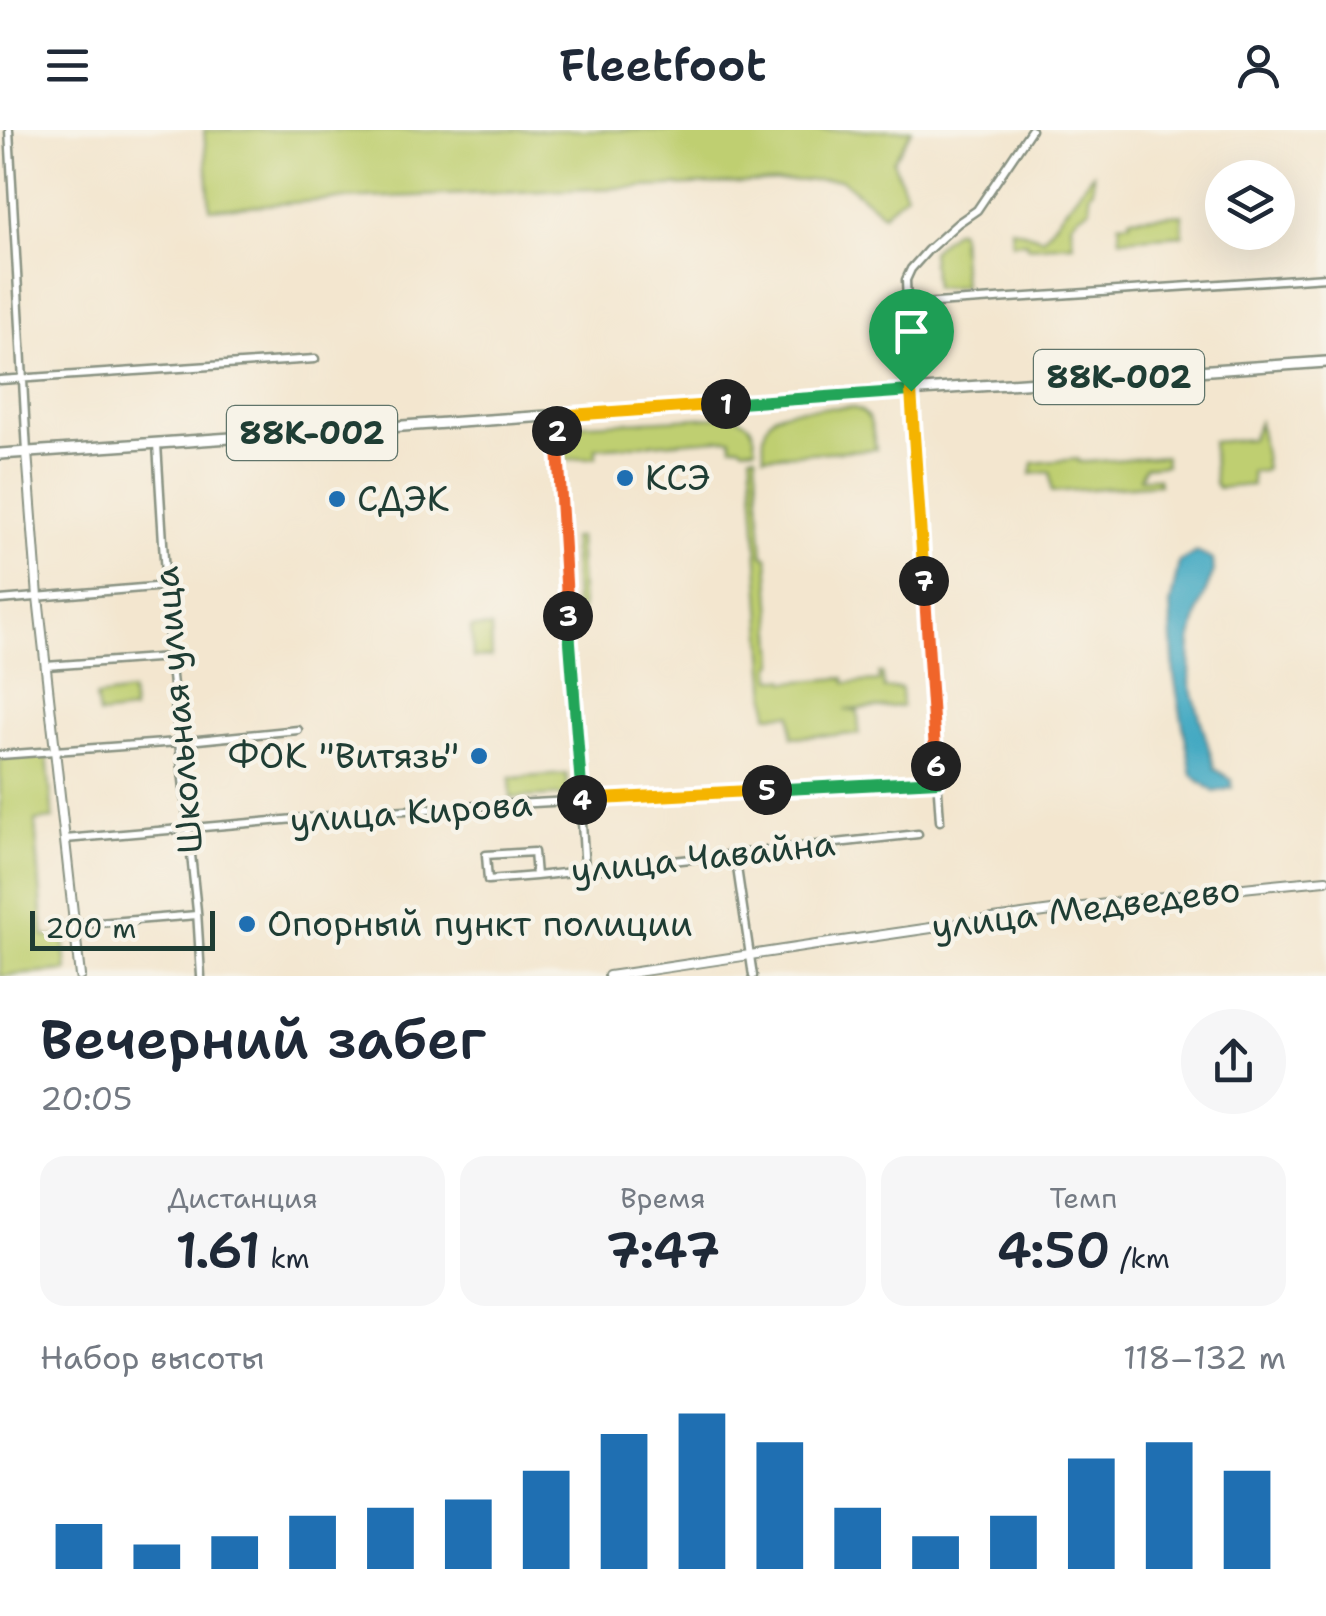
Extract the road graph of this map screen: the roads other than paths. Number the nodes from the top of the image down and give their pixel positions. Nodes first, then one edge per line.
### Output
1 (9, 130) edge
2 (1031, 130) edge
3 (1326, 277) edge
4 (906, 305) junction
5 (315, 360) dead end
6 (1326, 362) edge
7 (23, 379) junction
8 (0, 380) edge
9 (911, 391) junction
10 (556, 416) junction
11 (157, 444) junction
12 (27, 452) junction
13 (0, 454) edge
14 (166, 586) junction
15 (38, 596) junction
16 (0, 600) edge
17 (170, 657) junction
18 (46, 666) junction
19 (298, 730) dead end
20 (178, 742) junction
21 (55, 750) junction
22 (0, 754) edge
23 (938, 781) junction
24 (582, 800) junction
25 (940, 821) dead end
26 (187, 828) junction
27 (918, 834) dead end
28 (65, 839) junction
29 (735, 854) junction
30 (584, 870) junction
31 (536, 876) junction
32 (1326, 880) edge
33 (197, 915) junction
34 (74, 925) junction
35 (749, 956) junction
36 (80, 976) edge
37 (201, 976) edge
38 (609, 976) edge
39 (753, 976) edge

1 - 7 street
2 - 4 street
3 - 4 street
4 - 9 street
5 - 7 street
6 - 9 main road, 88К-002
7 - 8 street
7 - 12 street
9 - 10 main road, 88К-002
9 - 23 street
10 - 11 main road, 88К-002
10 - 24 street
11 - 12 main road, 88К-002
11 - 14 street, Школьная улица
12 - 13 main road, 88К-002
12 - 15 street
14 - 15 street
14 - 17 street, Школьная улица
15 - 16 street
15 - 18 street
17 - 18 street
17 - 20 street, Школьная улица
18 - 21 street
19 - 20 street
20 - 21 street
20 - 26 street, Школьная улица
21 - 22 street
21 - 28 street
23 - 24 street, улица Кирова
23 - 25 street
24 - 26 street, улица Кирова
24 - 30 street
26 - 28 street, улица Кирова
26 - 33 street, Школьная улица
27 - 29 street, улица Чавайна
28 - 34 street
29 - 30 street, улица Чавайна
29 - 35 street
30 - 31 street, улица Чавайна
31 - 31 street, улица Чавайна
32 - 35 street, улица Медведево
33 - 34 street
33 - 37 street, Школьная улица
34 - 36 street
35 - 38 street, улица Медведево
35 - 39 street

